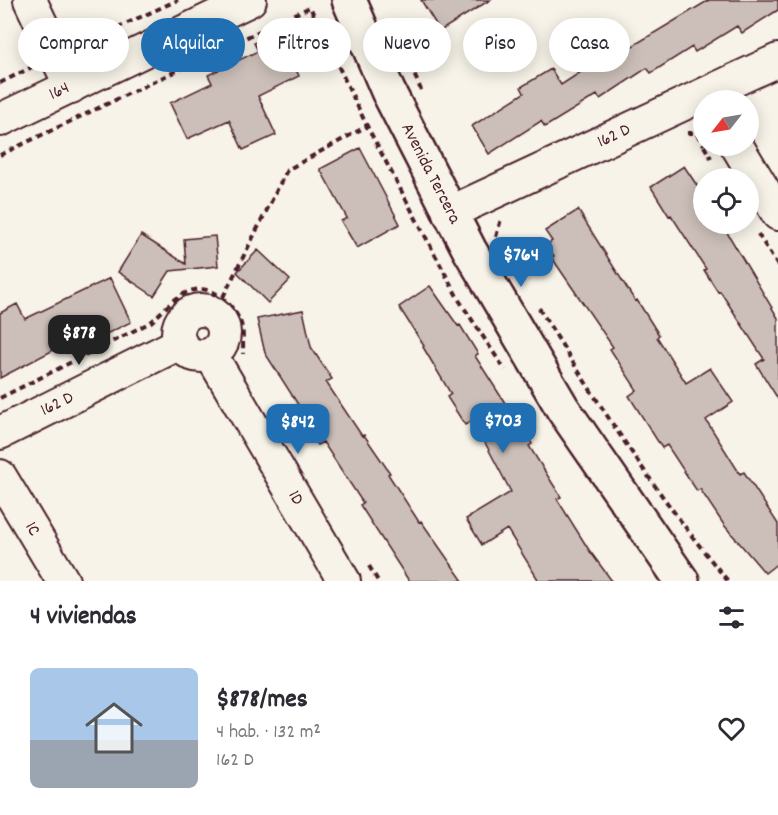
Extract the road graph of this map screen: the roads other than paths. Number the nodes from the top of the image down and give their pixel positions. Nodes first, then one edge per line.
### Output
1 (30, 0) edge
2 (250, 0) edge
3 (349, 0) edge
4 (778, 60) edge
5 (70, 87) junction
6 (722, 90) edge
7 (693, 104) edge
8 (0, 120) edge
9 (741, 156) edge
10 (449, 213) junction
11 (766, 221) edge
12 (180, 343) junction
13 (211, 355) junction
14 (0, 433) edge
15 (0, 476) edge
16 (63, 581) edge
17 (344, 581) edge
18 (682, 581) edge

1 - 5 street
2 - 5 street, 164
3 - 10 main road, Avenida Tercera
4 - 6 street, 162 D
5 - 8 street, 164
7 - 10 street, 162 D
9 - 11 street
10 - 18 main road, Avenida Tercera
12 - 13 street
12 - 13 street
12 - 14 street, 162 D
13 - 17 street, 1D
15 - 16 street, 1C

